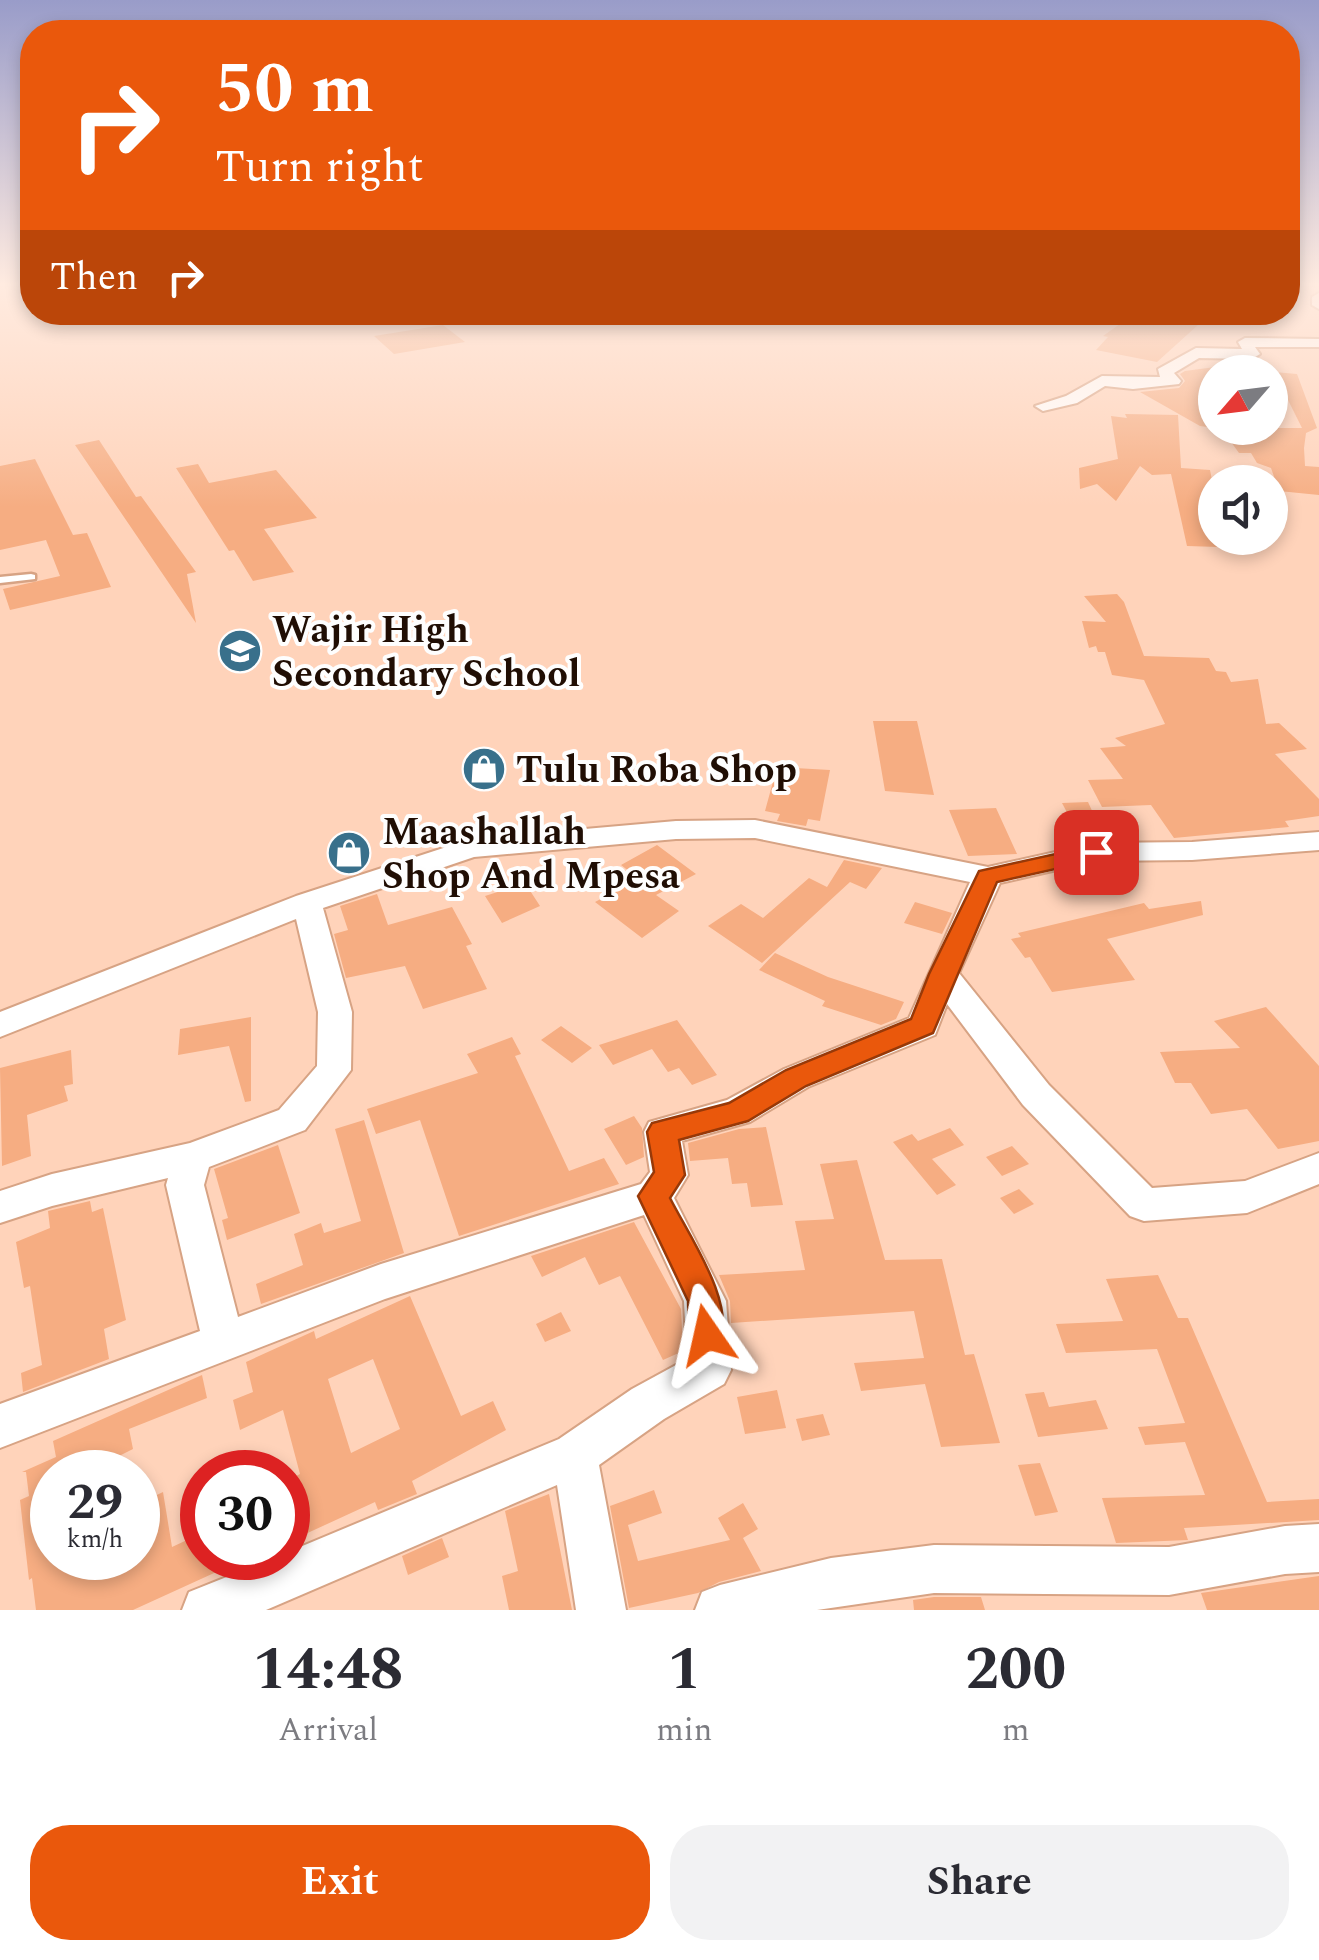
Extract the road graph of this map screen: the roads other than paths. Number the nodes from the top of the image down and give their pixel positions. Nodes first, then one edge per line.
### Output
1 (1188, 357) edge
2 (1043, 406) dead end
3 (31, 577) dead end
4 (0, 580) edge
5 (1319, 840) edge
6 (988, 876) junction
7 (308, 903) junction
8 (942, 974) junction
9 (0, 1025) edge
10 (193, 1157) junction
11 (1319, 1168) edge
12 (654, 1196) junction
13 (0, 1207) edge
14 (224, 1341) junction
15 (0, 1426) edge
16 (575, 1455) junction
17 (1319, 1548) edge
18 (207, 1610) edge
19 (600, 1610) edge
20 (720, 1610) edge

1 - 2 street
3 - 4 lane
5 - 6 street
6 - 7 street
6 - 8 street
7 - 9 street
7 - 10 street
8 - 11 street
8 - 12 street
10 - 13 street
10 - 14 street
12 - 14 street
12 - 16 street
14 - 15 street
16 - 18 street
16 - 19 street
17 - 20 street

